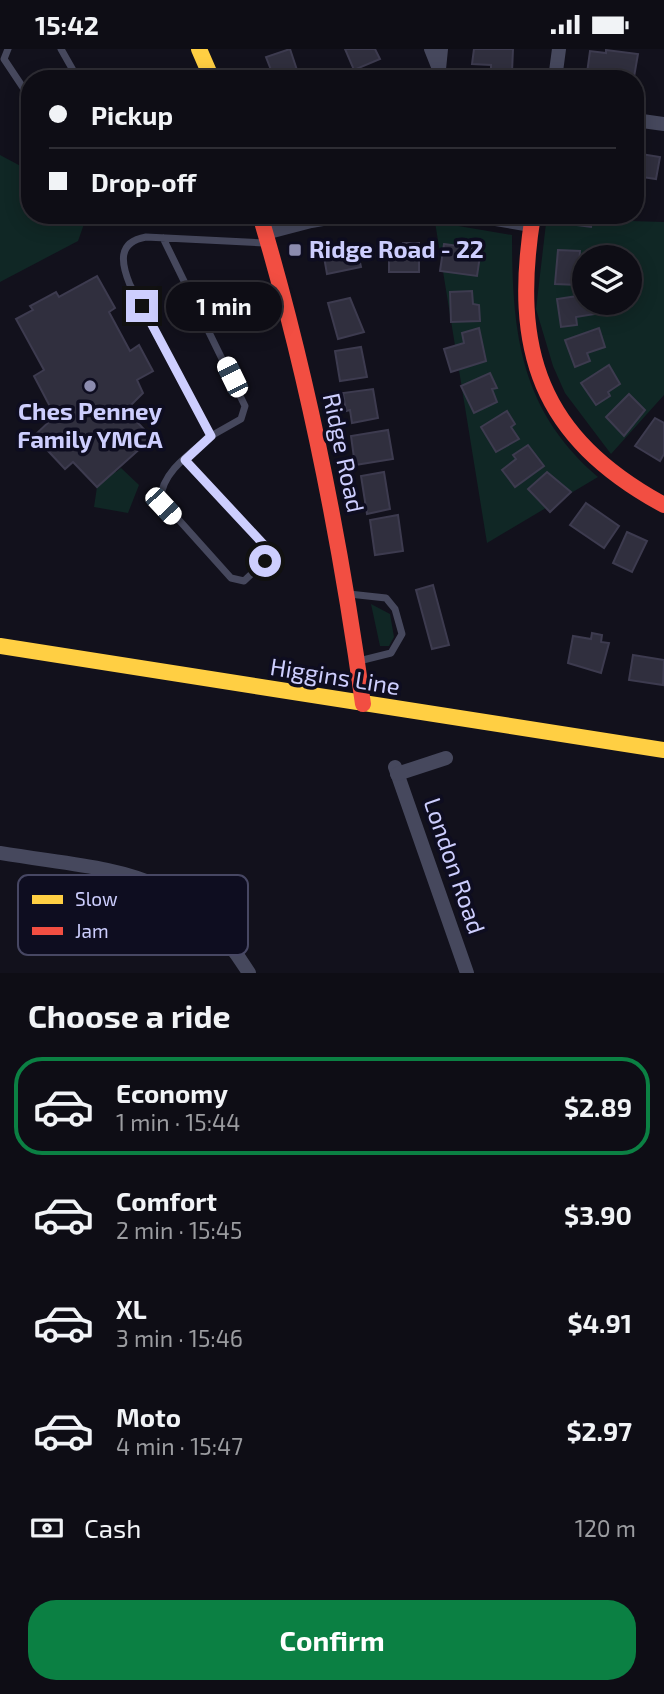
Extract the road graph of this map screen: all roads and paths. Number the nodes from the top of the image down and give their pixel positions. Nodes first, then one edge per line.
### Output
1 (8, 49) edge
2 (61, 49) edge
3 (199, 49) edge
4 (431, 49) edge
5 (442, 49) edge
6 (559, 49) edge
7 (73, 70) edge
8 (208, 70) edge
9 (556, 70) edge
10 (21, 84) edge
11 (644, 121) edge
12 (664, 124) edge
13 (263, 224) edge
14 (303, 224) edge
15 (532, 224) edge
16 (163, 238) junction
17 (267, 238) junction
18 (211, 436) junction
19 (185, 460) junction
20 (664, 505) edge
21 (349, 594) junction
22 (0, 646) edge
23 (358, 661) junction
24 (363, 704) junction
25 (664, 750) edge
26 (446, 758) dead end
27 (0, 853) edge
28 (130, 875) edge
29 (237, 955) edge
30 (249, 973) edge
31 (467, 973) edge

1 - 10 lane
2 - 7 lane
3 - 8 street
4 - 5 street
6 - 9 street
11 - 12 street
13 - 17 street, Ridge Road
14 - 17 street
15 - 20 street
16 - 17 lane
16 - 18 lane
16 - 18 lane
17 - 21 street, Ridge Road
18 - 19 lane
19 - 19 lane
21 - 23 street, Ridge Road
21 - 23 lane
22 - 24 street, Higgins Line
23 - 24 street, Ridge Road
24 - 25 street, Higgins Line
26 - 31 street, London Road
27 - 28 street
29 - 30 street

